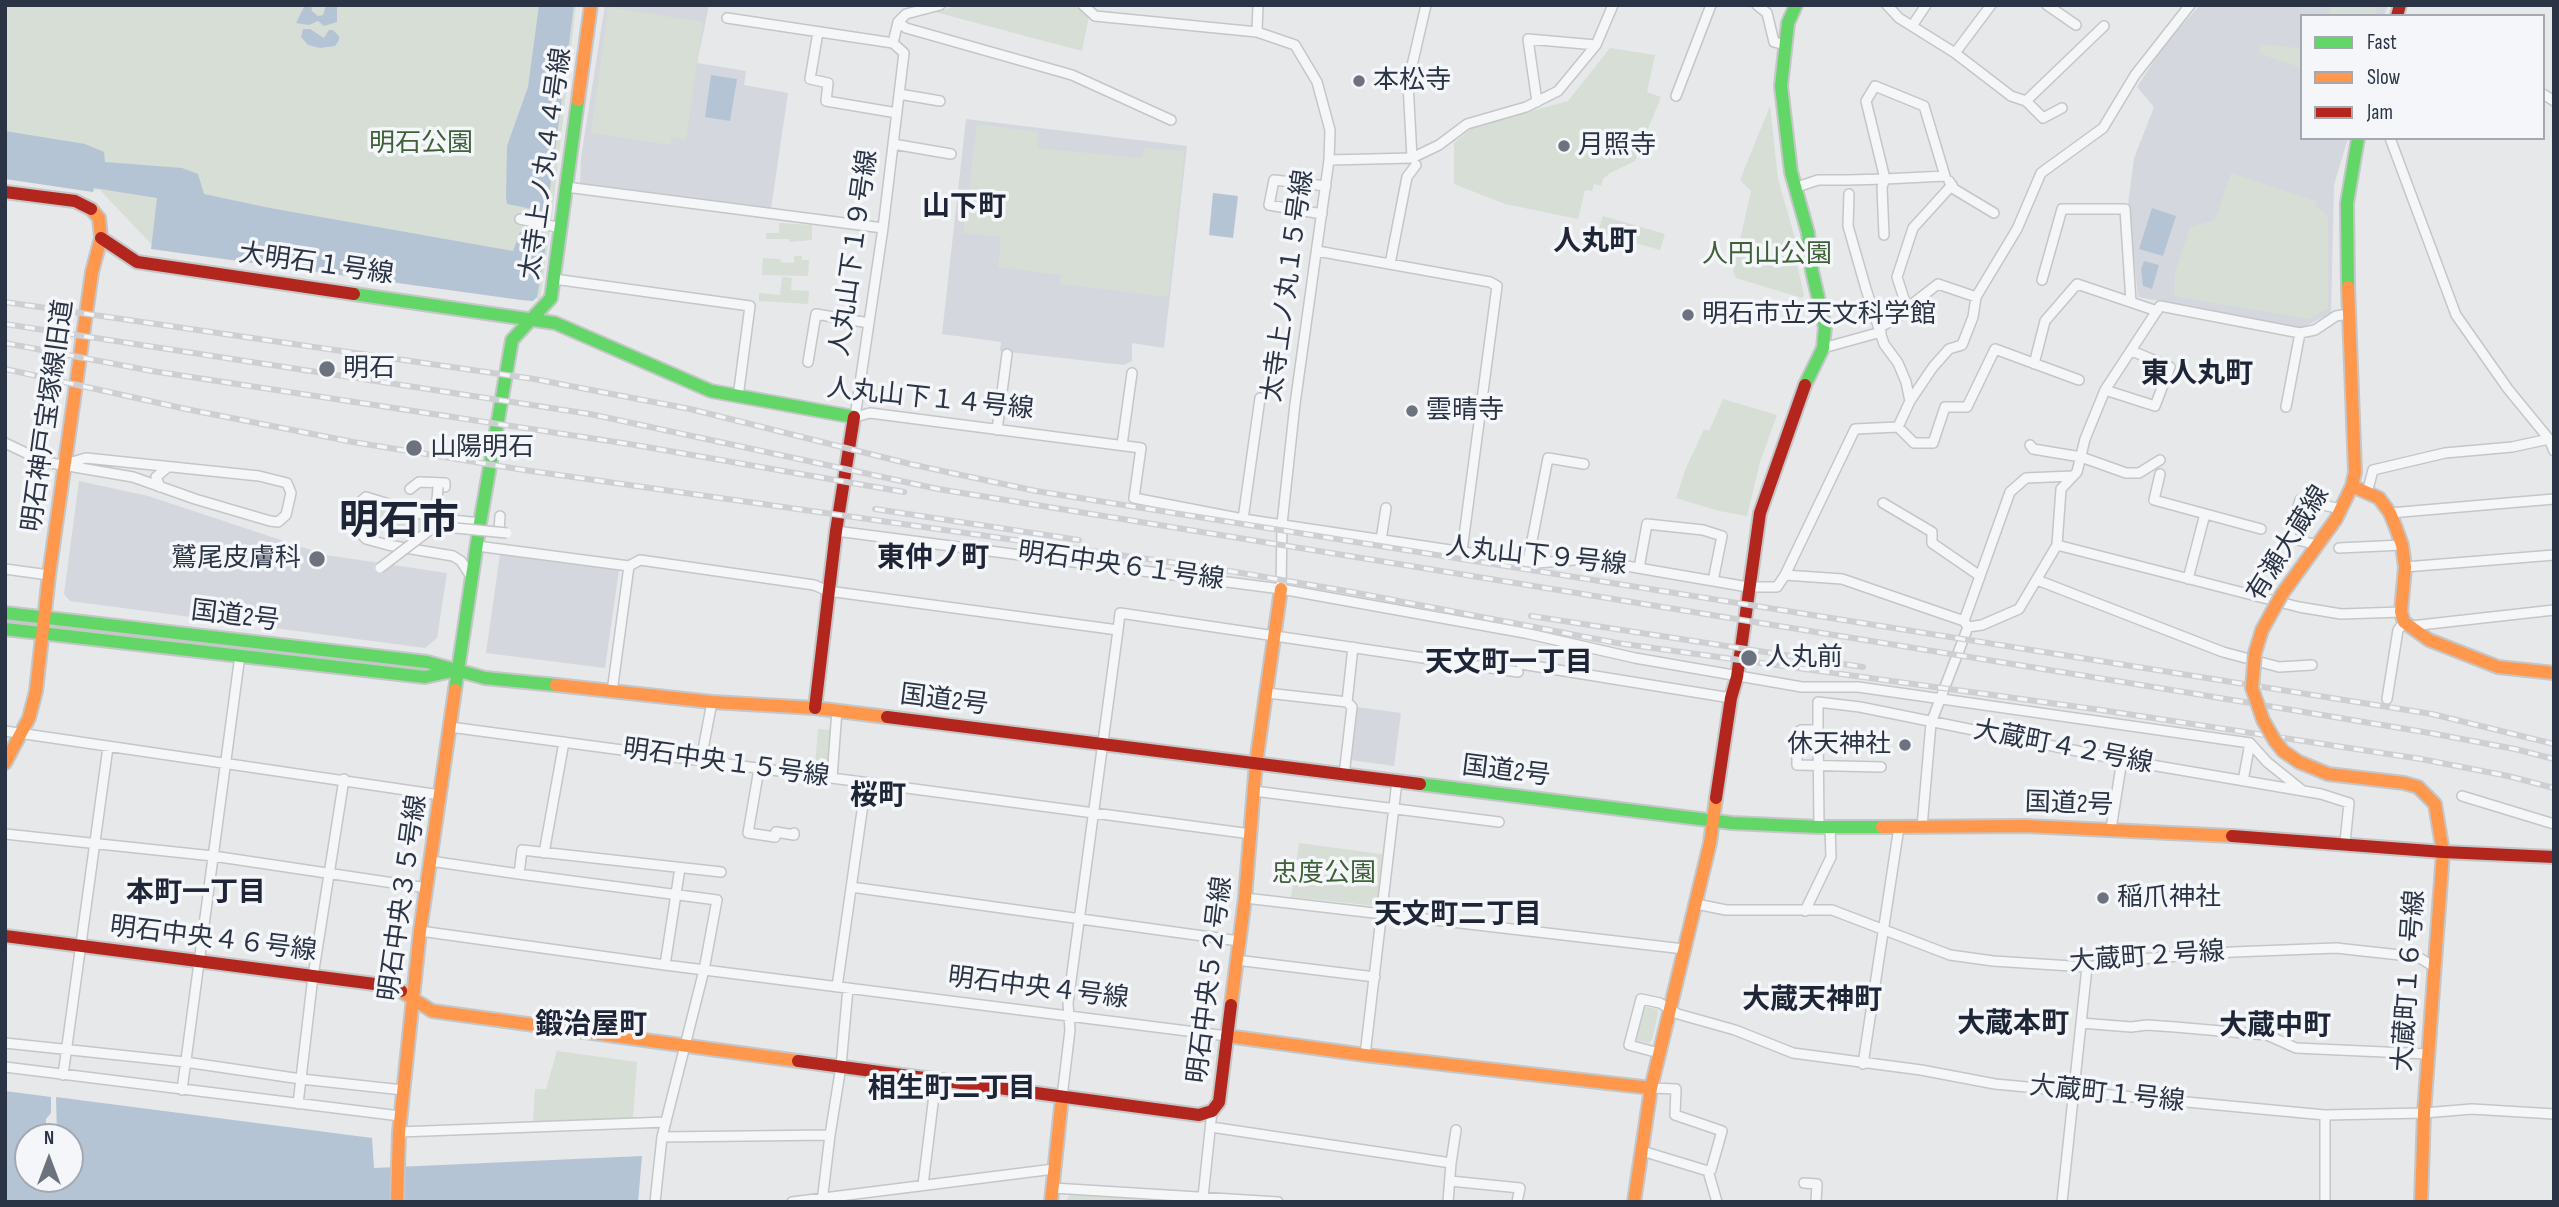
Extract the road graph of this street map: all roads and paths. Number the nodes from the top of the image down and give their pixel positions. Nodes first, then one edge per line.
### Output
1 (591, 5) edge
2 (940, 5) edge
3 (1083, 5) edge
4 (1258, 5) edge
5 (1426, 5) edge
6 (1613, 5) edge
7 (1711, 5) edge
8 (1757, 5) edge
9 (1796, 5) edge
10 (1886, 5) edge
11 (1926, 5) edge
12 (1991, 5) edge
13 (2047, 5) edge
14 (2190, 5) edge
15 (727, 18) dead end
16 (898, 22) junction
17 (2076, 25) dead end
18 (1912, 26) junction
19 (2104, 26) dead end
20 (818, 32) junction
21 (1257, 32) junction
22 (893, 43) junction
23 (1596, 45) junction
24 (1785, 46) junction
25 (1955, 53) junction
26 (899, 94) junction
27 (1676, 96) dead end
28 (940, 100) dead end
29 (1537, 102) junction
30 (2026, 102) junction
31 (2062, 108) dead end
32 (897, 113) junction
33 (1171, 120) dead end
34 (2358, 140) edge
35 (2391, 140) edge
36 (893, 144) junction
37 (951, 154) dead end
38 (1329, 160) junction
39 (1414, 161) junction
40 (1945, 176) junction
41 (1885, 178) junction
42 (1952, 185) junction
43 (1326, 186) junction
44 (566, 187) junction
45 (1794, 188) junction
46 (5, 192) edge
47 (1849, 194) dead end
48 (1994, 213) dead end
49 (1322, 214) junction
50 (520, 219) dead end
51 (556, 227) junction
52 (883, 228) junction
53 (1884, 234) dead end
54 (101, 238) junction
55 (1317, 251) junction
56 (1390, 264) junction
57 (554, 279) junction
58 (2042, 280) dead end
59 (1976, 297) junction
60 (2131, 302) junction
61 (1907, 308) junction
62 (2157, 310) junction
63 (2349, 314) junction
64 (530, 320) junction
65 (869, 323) junction
66 (1880, 330) junction
67 (2300, 333) junction
68 (1823, 348) junction
69 (2132, 351) junction
70 (1007, 354) dead end
71 (808, 362) dead end
72 (2034, 363) junction
73 (1132, 373) dead end
74 (2079, 380) dead end
75 (2105, 390) junction
76 (738, 397) junction
77 (1260, 398) dead end
78 (1910, 401) junction
79 (2286, 407) dead end
80 (855, 417) junction
81 (1898, 427) junction
82 (997, 430) junction
83 (2549, 439) junction
84 (5, 443) edge
85 (2030, 445) dead end
86 (1122, 446) junction
87 (2554, 451) edge
88 (2081, 457) junction
89 (2160, 460) dead end
90 (65, 464) junction
91 (1584, 464) dead end
92 (168, 467) junction
93 (2160, 474) dead end
94 (2073, 476) junction
95 (2352, 485) junction
96 (160, 487) junction
97 (410, 489) dead end
98 (2367, 493) junction
99 (2554, 499) edge
100 (1883, 503) dead end
101 (1387, 508) dead end
102 (2340, 509) junction
103 (2390, 513) junction
104 (2205, 514) junction
105 (500, 516) dead end
106 (1243, 519) junction
107 (480, 523) junction
108 (1282, 524) junction
109 (435, 526) junction
110 (2261, 529) dead end
111 (836, 531) junction
112 (1381, 540) junction
113 (2057, 545) junction
114 (2318, 545) junction
115 (2402, 545) junction
116 (477, 546) junction
117 (2339, 548) dead end
118 (1462, 551) junction
119 (2554, 555) edge
120 (1528, 561) junction
121 (629, 566) junction
122 (2405, 566) junction
123 (380, 568) dead end
124 (1639, 568) junction
125 (5, 569) edge
126 (49, 575) junction
127 (1785, 575) junction
128 (1980, 576) junction
129 (472, 578) junction
130 (2188, 579) junction
131 (2037, 580) junction
132 (1713, 581) junction
133 (1748, 587) junction
134 (1282, 589) junction
135 (828, 591) junction
136 (2554, 610) edge
137 (5, 613) edge
138 (44, 617) junction
139 (2405, 620) junction
140 (1966, 624) junction
141 (5, 629) edge
142 (1118, 630) junction
143 (42, 633) junction
144 (1275, 637) junction
145 (1353, 647) junction
146 (240, 655) junction
147 (2312, 665) dead end
148 (458, 670) junction
149 (2554, 673) edge
150 (1737, 677) junction
151 (612, 692) junction
152 (1267, 693) junction
153 (1731, 698) junction
154 (1939, 699) junction
155 (2387, 699) dead end
156 (712, 702) junction
157 (1347, 702) junction
158 (815, 708) junction
159 (837, 710) junction
160 (1931, 723) junction
161 (450, 727) junction
162 (1818, 730) junction
163 (5, 731) edge
164 (22, 733) junction
165 (564, 742) junction
166 (2250, 743) junction
167 (1102, 744) junction
168 (108, 747) junction
169 (701, 760) junction
170 (2122, 760) junction
171 (227, 762) junction
172 (5, 763) edge
173 (1256, 763) junction
174 (1818, 765) junction
175 (1881, 767) dead end
176 (759, 769) junction
177 (1344, 775) junction
178 (832, 778) junction
179 (344, 779) junction
180 (1397, 781) junction
181 (2243, 781) junction
182 (866, 783) junction
183 (1254, 791) junction
184 (2303, 791) junction
185 (440, 795) junction
186 (2462, 796) dead end
187 (1394, 809) junction
188 (1093, 813) junction
189 (1713, 820) junction
190 (1499, 822) dead end
191 (2554, 824) edge
192 (1824, 827) junction
193 (1899, 827) junction
194 (1922, 827) junction
195 (2111, 829) junction
196 (794, 833) dead end
197 (5, 834) edge
198 (1251, 834) junction
199 (95, 843) junction
200 (2345, 843) junction
201 (2443, 852) junction
202 (544, 853) junction
203 (213, 856) junction
204 (2554, 857) edge
205 (430, 862) junction
206 (680, 868) junction
207 (330, 872) junction
208 (721, 872) dead end
209 (519, 874) junction
210 (851, 887) junction
211 (427, 888) junction
212 (676, 895) junction
213 (1245, 898) junction
214 (1696, 904) junction
215 (1805, 911) junction
216 (1383, 914) junction
217 (1078, 920) junction
218 (1884, 930) junction
219 (421, 931) junction
220 (5, 936) edge
221 (1239, 941) junction
222 (80, 946) junction
223 (1684, 949) junction
224 (199, 960) junction
225 (1236, 960) junction
226 (665, 965) junction
227 (2087, 967) junction
228 (2436, 968) junction
229 (704, 970) junction
230 (313, 976) junction
231 (1375, 977) junction
232 (837, 986) junction
233 (848, 988) junction
234 (413, 997) junction
235 (1670, 1009) junction
236 (1069, 1017) junction
237 (2081, 1023) junction
238 (1227, 1036) junction
239 (5, 1043) edge
240 (685, 1047) junction
241 (66, 1049) junction
242 (1659, 1053) junction
243 (2428, 1054) junction
244 (1365, 1055) junction
245 (186, 1062) junction
246 (1863, 1064) junction
247 (841, 1066) junction
248 (5, 1067) edge
249 (63, 1075) junction
250 (301, 1079) junction
251 (936, 1079) junction
252 (1651, 1088) junction
253 (182, 1090) junction
254 (403, 1090) junction
255 (2074, 1093) junction
256 (1062, 1097) junction
257 (298, 1104) junction
258 (1212, 1111) junction
259 (2424, 1113) junction
260 (2554, 1114) edge
261 (2325, 1115) junction
262 (400, 1116) junction
263 (666, 1122) junction
264 (1211, 1127) junction
265 (1456, 1130) dead end
266 (399, 1132) junction
267 (830, 1135) junction
268 (662, 1137) junction
269 (1642, 1151) junction
270 (1451, 1163) junction
271 (1054, 1169) junction
272 (1708, 1171) junction
273 (1450, 1181) junction
274 (1804, 1183) dead end
275 (923, 1185) junction
276 (1052, 1195) edge
277 (1203, 1197) junction
278 (822, 1200) edge
279 (397, 1202) edge
280 (655, 1202) edge
281 (792, 1202) edge
282 (1278, 1202) edge
283 (1448, 1202) edge
284 (1517, 1202) edge
285 (1634, 1202) edge
286 (1717, 1202) edge
287 (1816, 1202) edge
288 (2062, 1202) edge
289 (2325, 1202) edge
290 (2421, 1202) edge

1 - 44 main road, 太寺上ノ丸４４号線
2 - 16 street
3 - 21 street
4 - 21 street
5 - 39 street
6 - 23 street, 太寺上ノ丸１５号線
7 - 27 street
8 - 24 street
9 - 24 main road
10 - 18 street
11 - 18 street
12 - 25 street
13 - 17 street
14 - 59 street
15 - 20 street
16 - 22 street, 人丸山下１９号線
16 - 33 street
18 - 25 street
19 - 30 street
20 - 22 street
20 - 32 street
21 - 38 street
22 - 26 street, 人丸山下１９号線
23 - 29 street, 太寺上ノ丸１５号線
23 - 29 street
24 - 45 main road
25 - 30 street
26 - 28 street
26 - 32 street, 人丸山下１９号線
29 - 39 street, 太寺上ノ丸１５号線
30 - 31 street
32 - 36 street, 人丸山下１９号線
34 - 63 main road, 有瀬大蔵線
35 - 83 street
36 - 37 street
36 - 52 street, 人丸山下１９号線
38 - 39 street, 太寺上ノ丸１５号線
38 - 43 street, 太寺上ノ丸１５号線
39 - 56 street
40 - 41 street
40 - 41 street
40 - 42 street
41 - 45 street
41 - 53 street
42 - 48 street
42 - 61 street
43 - 49 street, 太寺上ノ丸１５号線
43 - 49 street
44 - 51 main road, 太寺上ノ丸４４号線
44 - 52 street
45 - 68 main road
46 - 54 main road
47 - 66 street
49 - 55 street, 太寺上ノ丸１５号線
50 - 51 street
51 - 57 main road, 太寺上ノ丸４４号線
52 - 65 street, 人丸山下１９号線
54 - 64 main road, 大明石１号線
54 - 90 main road, 明石神戸宝塚線旧道
55 - 56 street
55 - 108 street, 太寺上ノ丸１５号線
56 - 118 street
57 - 64 main road, 太寺上ノ丸４４号線
57 - 76 street
58 - 60 street
59 - 61 street
59 - 78 street
60 - 62 street
60 - 72 street
61 - 66 street
62 - 67 street
62 - 69 street
63 - 67 street
63 - 95 main road, 有瀬大蔵線
64 - 76 main road, 人丸山下１４号線
64 - 107 main road, 太寺上ノ丸４４号線
65 - 71 street
65 - 80 street, 人丸山下１９号線
66 - 68 street
66 - 78 street
67 - 79 street
68 - 133 main road
69 - 75 street
69 - 75 street
70 - 82 street
72 - 74 street
72 - 81 street
73 - 86 street
75 - 88 street
76 - 80 main road, 人丸山下１４号線
77 - 106 street
78 - 81 street
80 - 82 street, 人丸山下１４号線
80 - 111 main road, 人丸山下１９号線
81 - 127 street
82 - 86 street, 人丸山下１４号線
83 - 87 street
83 - 98 street
84 - 90 street
85 - 88 street
86 - 106 street
88 - 89 street
88 - 94 street
90 - 92 street
90 - 96 street
90 - 126 main road, 明石神戸宝塚線旧道
91 - 120 street
92 - 96 street
92 - 96 street
93 - 104 street
94 - 113 street
94 - 128 street
95 - 98 main road
95 - 102 main road, 有瀬大蔵線
97 - 109 street, bridge
98 - 103 main road
99 - 103 street
100 - 128 street
101 - 112 street
102 - 114 main road, 有瀬大蔵線
102 - 114 street
103 - 115 main road
104 - 110 street
104 - 130 street
105 - 109 street, bridge
106 - 108 street
107 - 116 main road, 明石中央３５号線
107 - 129 street
108 - 112 street, 人丸山下９号線
108 - 134 street, 太寺上ノ丸１５号線
109 - 123 street, bridge
111 - 134 street, 明石中央６１号線
111 - 135 main road, 人丸山下１９号線
112 - 118 street, 人丸山下９号線
113 - 130 street
113 - 131 street
114 - 201 main road, 有瀬大蔵線, bridge
115 - 117 street
115 - 122 main road
116 - 121 street
116 - 129 main road, 明石中央３５号線
118 - 120 street, 人丸山下９号線
119 - 122 street
120 - 124 street, 人丸山下９号線
121 - 135 street
121 - 151 street
122 - 139 main road
124 - 132 street, 人丸山下９号線
124 - 132 street
125 - 126 street
126 - 138 main road, 明石神戸宝塚線旧道
127 - 133 street, 人丸山下９号線
127 - 140 street
128 - 140 street
129 - 148 main road, 明石中央３５号線
130 - 139 street
131 - 140 street
131 - 147 street
132 - 133 street, 人丸山下９号線
133 - 150 main road
134 - 144 main road, 太寺上ノ丸１５号線
134 - 150 street, 明石中央６１号線
135 - 142 street
135 - 158 main road, 人丸山下１９号線
136 - 139 street
137 - 138 main road, 国道2号
138 - 143 main road, 明石神戸宝塚線旧道
138 - 148 main road, 国道2号
139 - 149 main road
139 - 155 street
140 - 154 street
141 - 143 main road, 国道2号
142 - 144 street
142 - 167 street
143 - 146 main road, 国道2号
143 - 164 main road, 明石神戸宝塚線旧道
144 - 145 street
144 - 152 main road, 太寺上ノ丸１５号線
145 - 153 street
145 - 157 street
146 - 148 main road, 国道2号
146 - 171 street
148 - 151 main road, 国道2号
148 - 161 main road, 明石中央３５号線
150 - 153 main road
150 - 154 street, 明石中央６１号線
151 - 156 main road, 国道2号
152 - 157 street
152 - 173 main road, 太寺上ノ丸１５号線
153 - 189 main road
154 - 160 street
154 - 166 street, 明石中央６１号線
156 - 158 main road, 国道2号
156 - 169 street
157 - 177 street
158 - 159 main road, 国道2号
159 - 167 main road, 国道2号
159 - 178 street
160 - 162 street, 大蔵町４２号線
160 - 170 street, 大蔵町４２号線
160 - 194 street
161 - 165 street, 明石中央１５号線
161 - 185 main road, 明石中央３５号線
162 - 174 street
162 - 174 street
163 - 164 street
164 - 168 street
164 - 172 main road, 明石神戸宝塚線旧道
165 - 169 street, 明石中央１５号線
165 - 202 street
166 - 181 street
166 - 184 street
167 - 173 main road, 国道2号
167 - 188 street
168 - 171 street
168 - 199 street
169 - 176 street, 明石中央１５号線
170 - 181 street, 大蔵町４２号線
170 - 195 street
171 - 179 street
171 - 203 street
173 - 177 main road, 国道2号
173 - 183 main road, 明石中央５２号線
174 - 175 street
174 - 192 street
176 - 178 street, 明石中央１５号線
176 - 196 street
177 - 180 main road, 国道2号
178 - 182 street, 明石中央１５号線
179 - 185 street
179 - 207 street
180 - 187 street
180 - 189 main road, 国道2号
181 - 184 street, 大蔵町４２号線
182 - 188 street, 明石中央１５号線
182 - 210 street
183 - 187 street
183 - 198 main road, 明石中央５２号線
184 - 200 street, 大蔵町４２号線
185 - 205 main road, 明石中央３５号線
186 - 191 street
187 - 190 street
187 - 216 street
188 - 198 street, 明石中央１５号線
188 - 217 street
189 - 192 main road, 国道2号
189 - 214 main road
192 - 193 main road, 国道2号
192 - 215 street
193 - 194 main road, 国道2号
193 - 218 street
194 - 195 main road, 国道2号
195 - 200 main road, 国道2号
197 - 199 street
198 - 213 main road, 明石中央５２号線
199 - 203 street
199 - 222 street
200 - 201 main road, 国道2号
201 - 204 main road, 国道2号
201 - 228 main road, 大蔵町１６号線
202 - 206 street
202 - 209 street
203 - 207 street
203 - 224 street
205 - 209 street
205 - 211 main road, 明石中央３５号線
206 - 208 street
206 - 212 street
207 - 211 street
207 - 230 street
209 - 212 street
210 - 217 street
210 - 232 street
211 - 219 main road, 明石中央３５号線
212 - 226 street
212 - 229 street
213 - 216 street
213 - 221 main road, 明石中央５２号線
214 - 215 street, 大蔵町２号線
214 - 223 main road
215 - 218 street, 大蔵町２号線
216 - 223 street
216 - 231 street
217 - 221 street
217 - 236 street
218 - 227 street, 大蔵町２号線
218 - 246 street
219 - 226 street, 明石中央４号線
219 - 234 main road, 明石中央３５号線
220 - 222 main road, 明石中央４６号線
221 - 225 main road, 明石中央５２号線
222 - 224 main road, 明石中央４６号線
222 - 241 street
223 - 235 main road
224 - 230 main road, 明石中央４６号線
224 - 245 street
225 - 231 street
225 - 238 main road, 明石中央５２号線
226 - 229 street, 明石中央４号線
227 - 228 street, 大蔵町２号線
227 - 237 street
228 - 243 main road, 大蔵町１６号線
229 - 232 street, 明石中央４号線
229 - 240 street
230 - 234 main road, 明石中央４６号線
230 - 250 street
231 - 244 street
232 - 233 street, 明石中央４号線
233 - 236 street, 明石中央４号線
233 - 247 street
234 - 240 main road, 明石中央４６号線
234 - 254 main road, 明石中央３５号線
235 - 242 main road
235 - 242 street, 大蔵町１号線
235 - 246 street, 大蔵町１号線
236 - 238 street, 明石中央４号線
236 - 256 street
237 - 243 street
237 - 255 street
238 - 244 main road, 明石中央４号線
238 - 258 main road, 明石中央５２号線
239 - 241 street
240 - 247 main road, 明石中央５２号線
240 - 263 street
241 - 245 street
241 - 249 street
242 - 252 main road
243 - 259 main road, 大蔵町１６号線
244 - 252 main road, 明石中央４号線
245 - 250 street
245 - 253 street
246 - 255 street, 大蔵町１号線
247 - 251 main road, 明石中央５２号線
247 - 267 street
248 - 249 street
249 - 253 street
250 - 254 street
250 - 257 street
251 - 256 main road, 明石中央５２号線
251 - 275 street
252 - 269 main road
252 - 272 street
253 - 257 street
254 - 262 main road, 明石中央３５号線
255 - 261 street, 大蔵町１号線
255 - 288 street
256 - 258 main road, 明石中央５２号線
256 - 271 main road
257 - 262 street
258 - 264 street
259 - 260 street, 大蔵町１号線
259 - 261 street, 大蔵町１号線
259 - 290 main road, 大蔵町１６号線
261 - 289 street
262 - 266 main road, 明石中央３５号線
263 - 266 street
263 - 268 street
264 - 270 street
264 - 277 street
265 - 270 street
266 - 279 main road, 明石中央３５号線
267 - 268 street
267 - 278 street
268 - 280 street
269 - 272 street
269 - 285 main road
270 - 273 street
271 - 275 street
271 - 276 main road
272 - 286 street
273 - 283 street
273 - 284 street
274 - 287 street
275 - 278 street
276 - 277 street
277 - 282 street
278 - 281 street

